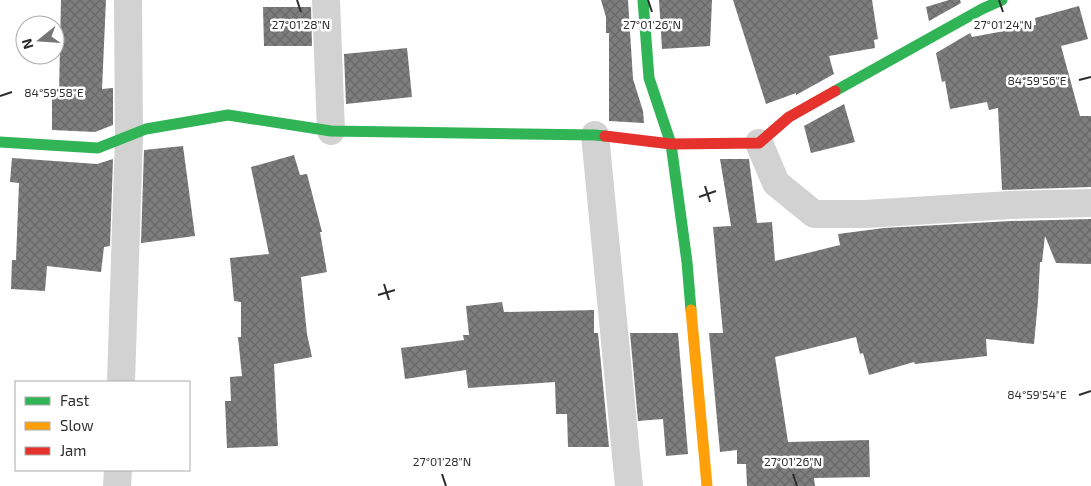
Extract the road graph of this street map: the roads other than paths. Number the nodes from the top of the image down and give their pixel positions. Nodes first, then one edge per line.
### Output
1 (128, 0) edge
2 (326, 0) edge
3 (643, 0) edge
4 (1002, 0) edge
5 (331, 131) junction
6 (595, 134) junction
7 (129, 136) junction
8 (0, 142) edge
9 (759, 143) junction
10 (672, 144) junction
11 (1091, 203) edge
12 (121, 381) edge
13 (118, 471) edge
14 (117, 486) edge
15 (629, 486) edge
16 (707, 486) edge

1 - 7 street
2 - 5 street
3 - 10 street
4 - 9 street
5 - 6 street
5 - 7 street
6 - 10 street
6 - 15 street
7 - 8 street
7 - 12 street
9 - 10 street
9 - 11 street
10 - 16 street
13 - 14 street

